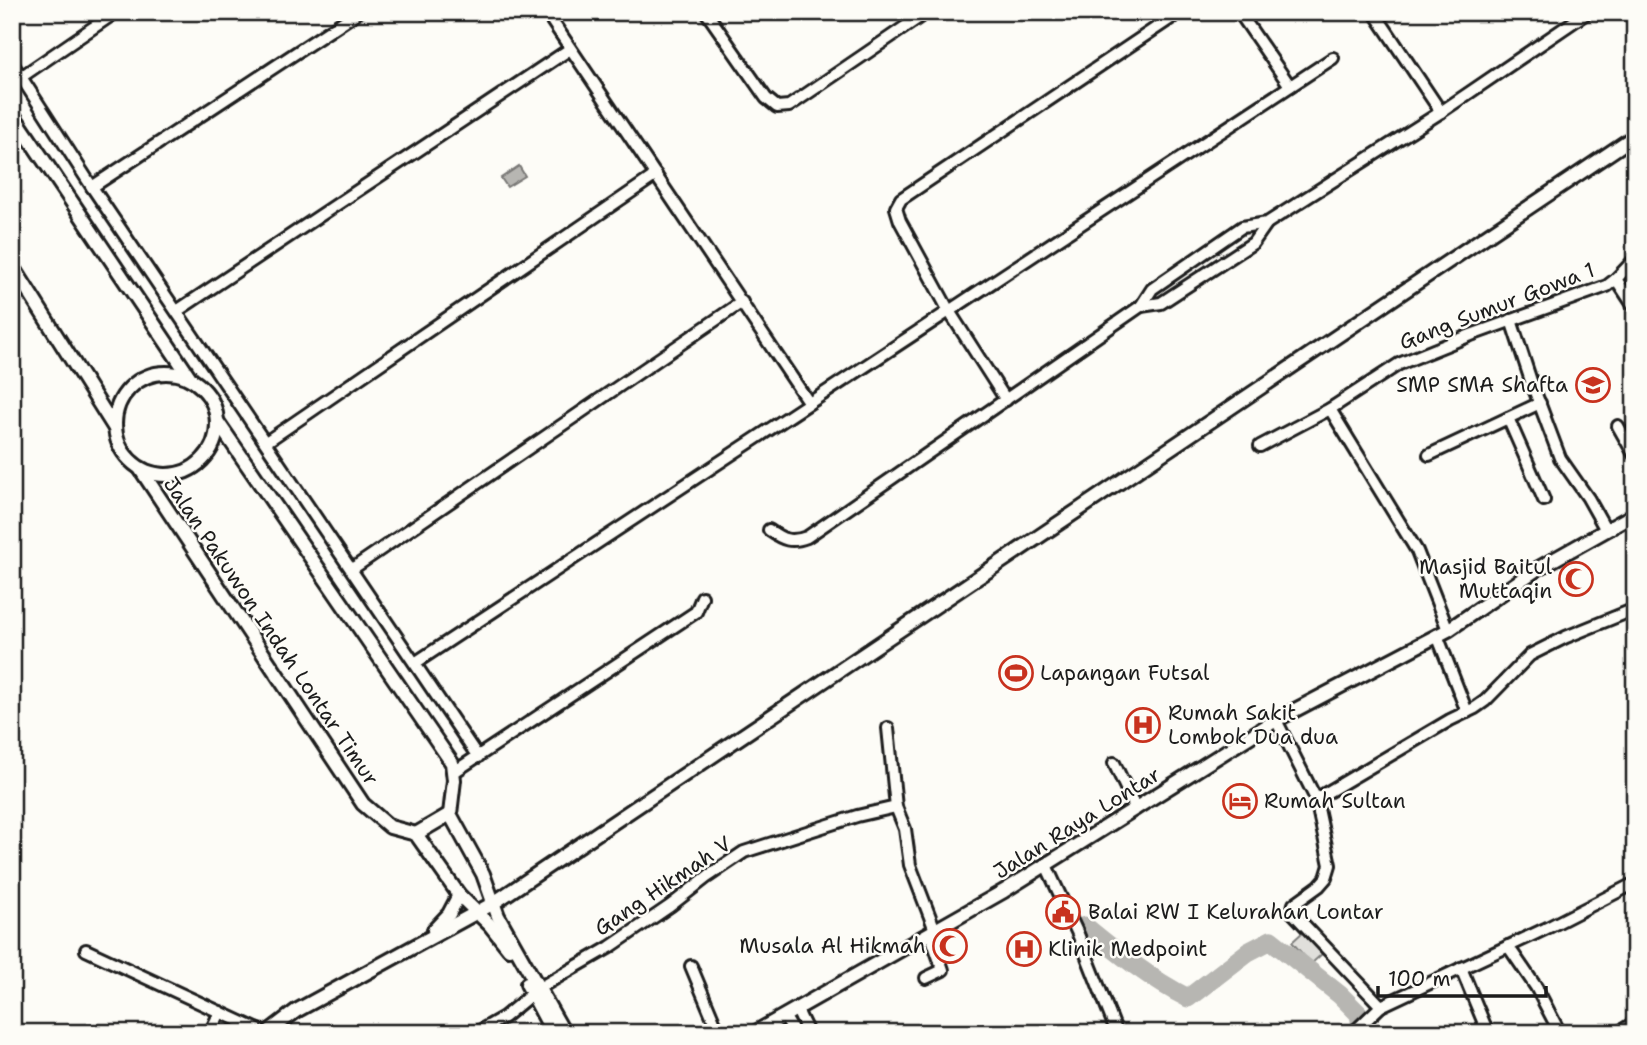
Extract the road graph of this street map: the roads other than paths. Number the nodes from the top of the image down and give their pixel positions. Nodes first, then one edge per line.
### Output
1 (116, 12) edge
2 (358, 12) edge
3 (546, 12) edge
4 (706, 12) edge
5 (928, 12) edge
6 (1180, 12) edge
7 (1239, 12) edge
8 (1374, 12) edge
9 (1588, 12) edge
10 (570, 48) junction
11 (1333, 58) dead end
12 (12, 63) edge
13 (21, 77) junction
14 (1290, 86) junction
15 (1441, 112) junction
16 (12, 113) edge
17 (1635, 135) edge
18 (656, 174) junction
19 (92, 187) junction
20 (1268, 223) junction
21 (1635, 259) edge
22 (12, 265) edge
23 (1616, 279) junction
24 (742, 302) junction
25 (1141, 306) junction
26 (1635, 308) edge
27 (177, 311) junction
28 (948, 311) junction
29 (1511, 320) junction
30 (191, 379) junction
31 (1006, 400) junction
32 (809, 402) junction
33 (1541, 403) junction
34 (1330, 409) junction
35 (1508, 418) junction
36 (217, 421) junction
37 (1618, 426) dead end
38 (114, 427) junction
39 (265, 442) junction
40 (1260, 446) dead end
41 (1429, 455) dead end
42 (1635, 456) edge
43 (141, 470) junction
44 (1544, 500) dead end
45 (1635, 514) edge
46 (769, 530) dead end
47 (1606, 530) junction
48 (352, 569) junction
49 (702, 597) dead end
50 (1635, 609) edge
51 (1442, 633) junction
52 (415, 663) junction
53 (1467, 712) junction
54 (1276, 720) junction
55 (888, 728) dead end
56 (478, 757) junction
57 (452, 763) junction
58 (1114, 763) dead end
59 (1316, 799) junction
60 (896, 807) junction
61 (1136, 810) junction
62 (450, 814) junction
63 (416, 835) junction
64 (1046, 865) junction
65 (1635, 883) edge
66 (459, 895) junction
67 (492, 904) junction
68 (476, 912) junction
69 (932, 932) junction
70 (427, 938) junction
71 (1508, 946) junction
72 (86, 950) dead end
73 (691, 966) dead end
74 (1461, 968) junction
75 (926, 978) dead end
76 (536, 991) junction
77 (1381, 1006) junction
78 (220, 1012) junction
79 (791, 1013) junction
80 (1635, 1021) edge
81 (270, 1031) edge
82 (210, 1033) edge
83 (476, 1033) edge
84 (553, 1033) edge
85 (564, 1033) edge
86 (719, 1033) edge
87 (754, 1033) edge
88 (794, 1033) edge
89 (808, 1033) edge
90 (1117, 1033) edge
91 (1353, 1033) edge
92 (1488, 1033) edge
93 (1560, 1033) edge
94 (1618, 1033) edge

1 - 13 street
2 - 19 street
3 - 10 street
4 - 5 street
6 - 28 street
7 - 14 street
8 - 15 street
9 - 15 street
10 - 18 street
10 - 27 street
11 - 14 street
12 - 13 street
13 - 19 street
14 - 28 street
15 - 20 street
16 - 30 street
17 - 67 street
18 - 24 street
18 - 39 street
19 - 27 street
20 - 25 street
20 - 25 street
21 - 23 street, Gang Sumur Gowa 1
22 - 38 street
23 - 26 street
23 - 29 street, Gang Sumur Gowa 1
24 - 32 street
24 - 48 street
25 - 31 street
27 - 39 street
28 - 31 street
28 - 32 street
29 - 33 street
29 - 34 street, Gang Sumur Gowa 1
30 - 36 street
30 - 38 street
31 - 46 street
32 - 52 street
33 - 35 street
33 - 47 street
34 - 40 street, Gang Sumur Gowa 1
34 - 51 street
35 - 41 street
35 - 44 street
36 - 43 street
36 - 57 street
37 - 42 street
38 - 43 street
39 - 48 street
43 - 63 street, Jalan Pakuwon Indah Lontar Timur
45 - 47 street, Jalan Raya Lontar
47 - 51 street, Jalan Raya Lontar
48 - 52 street
49 - 56 street
50 - 53 street
51 - 53 street
51 - 54 street, Jalan Raya Lontar
52 - 56 street
53 - 59 street
54 - 59 street
54 - 61 street, Jalan Raya Lontar
55 - 60 street
56 - 57 street
57 - 62 street
58 - 61 street
59 - 77 street
60 - 69 street
60 - 76 street, Gang Hikmah V
61 - 64 street, Jalan Raya Lontar
62 - 63 street
62 - 67 street
63 - 66 street
64 - 69 street, Jalan Raya Lontar
64 - 90 street
65 - 71 street
66 - 68 street
66 - 70 street
67 - 68 street
67 - 76 street
68 - 70 street
68 - 76 street
69 - 75 street
69 - 79 street, Jalan Raya Lontar
70 - 81 street
71 - 74 street
71 - 93 street
72 - 78 street
73 - 86 street
74 - 77 street
74 - 92 street
76 - 83 street, Gang Hikmah V
76 - 84 street
76 - 85 street
77 - 91 street
78 - 81 street
78 - 82 street
79 - 87 street, Jalan Raya Lontar
79 - 88 street
79 - 89 street
80 - 94 street

